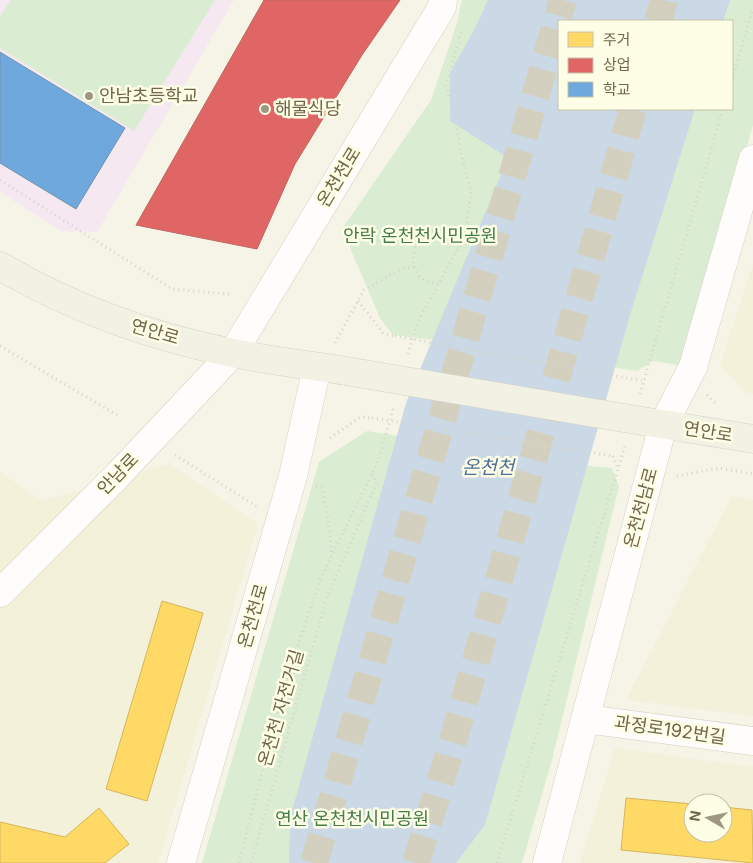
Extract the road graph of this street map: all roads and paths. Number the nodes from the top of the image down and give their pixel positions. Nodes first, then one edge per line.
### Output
1 (443, 0) edge
2 (753, 8) edge
3 (464, 21) dead end
4 (733, 77) edge
5 (724, 110) edge
6 (752, 165) edge
7 (0, 180) edge
8 (461, 243) junction
9 (0, 266) edge
10 (414, 267) junction
11 (438, 284) junction
12 (230, 294) dead end
13 (358, 301) junction
14 (0, 346) edge
15 (233, 353) junction
16 (408, 358) dead end
17 (328, 368) junction
18 (644, 381) junction
19 (394, 404) dead end
20 (117, 415) dead end
21 (629, 419) junction
22 (664, 425) junction
23 (753, 438) edge
24 (327, 439) dead end
25 (174, 454) dead end
26 (618, 470) junction
27 (372, 473) junction
28 (753, 474) edge
29 (293, 476) junction
30 (676, 476) dead end
31 (264, 510) dead end
32 (332, 556) junction
33 (0, 593) edge
34 (586, 719) junction
35 (753, 741) edge
36 (181, 863) edge
37 (239, 863) edge
38 (251, 863) edge
39 (497, 863) edge
40 (547, 863) edge

1 - 15 street, 온천천로
2 - 4 path
3 - 8 path
5 - 18 path
6 - 22 street, 온천천남로
7 - 12 path
8 - 10 path
8 - 11 path
9 - 15 main road, 연안로
10 - 11 path
10 - 13 path
11 - 16 path
13 - 17 path
13 - 18 path, bridge
14 - 20 path
15 - 17 main road, 연안로
15 - 33 street, 안남로
17 - 21 main road, 연안로, bridge
17 - 29 street, 온천천로
18 - 21 path
19 - 27 path, 온천천 자전거길
21 - 22 main road, 연안로
21 - 26 path
22 - 23 main road, 연안로
22 - 34 street, 온천천남로
24 - 26 path, bridge
25 - 31 path
26 - 39 path
27 - 32 path, 온천천 자전거길
27 - 38 path
28 - 30 path
29 - 32 path
29 - 36 street, 온천천로
32 - 37 path, 온천천 자전거길
34 - 35 street, 과정로192번길
34 - 40 street, 온천천남로

